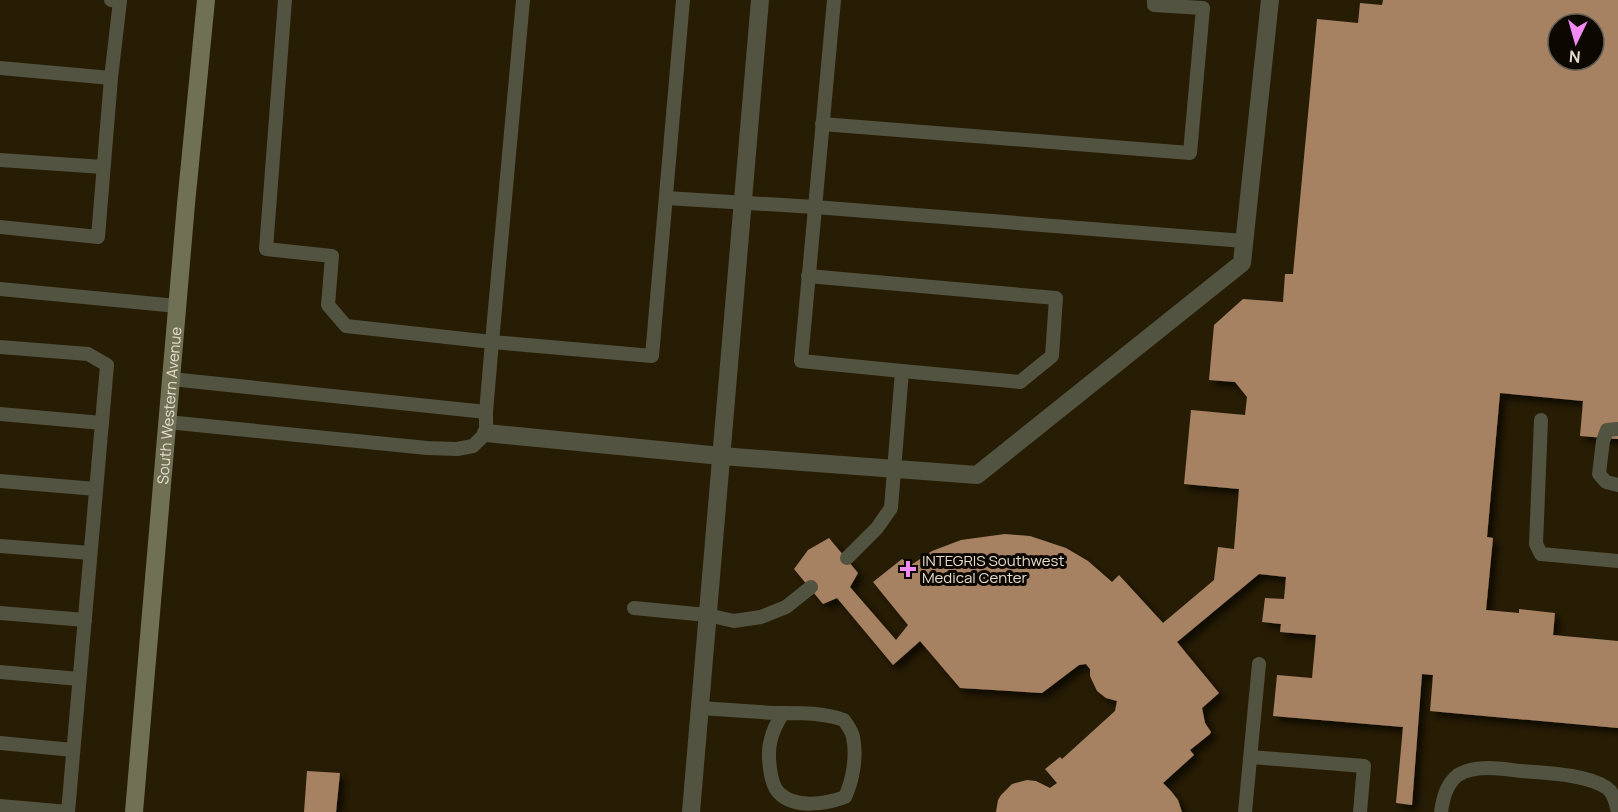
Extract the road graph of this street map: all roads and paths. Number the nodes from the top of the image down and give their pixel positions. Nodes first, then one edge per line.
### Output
1 (111, 0) edge
2 (206, 0) edge
3 (285, 0) edge
4 (523, 0) edge
5 (683, 0) edge
6 (760, 0) edge
7 (834, 0) edge
8 (1154, 0) edge
9 (1270, 0) edge
10 (0, 68) edge
11 (111, 78) junction
12 (822, 124) junction
13 (0, 160) edge
14 (103, 167) junction
15 (666, 198) junction
16 (743, 202) junction
17 (815, 207) junction
18 (0, 228) edge
19 (1244, 241) junction
20 (808, 276) junction
21 (0, 289) edge
22 (177, 306) junction
23 (492, 342) junction
24 (0, 347) edge
25 (902, 371) junction
26 (171, 379) junction
27 (486, 412) junction
28 (0, 414) edge
29 (1541, 420) dead end
30 (167, 422) junction
31 (102, 423) junction
32 (1618, 429) edge
33 (486, 434) junction
34 (721, 456) junction
35 (893, 469) junction
36 (0, 481) edge
37 (1618, 485) edge
38 (96, 489) junction
39 (0, 546) edge
40 (90, 553) junction
41 (848, 558) dead end
42 (1618, 561) edge
43 (811, 587) dead end
44 (634, 608) dead end
45 (0, 613) edge
46 (707, 615) junction
47 (85, 620) junction
48 (1259, 664) dead end
49 (0, 672) edge
50 (79, 680) junction
51 (700, 708) junction
52 (783, 713) junction
53 (0, 743) edge
54 (73, 750) junction
55 (1251, 757) junction
56 (0, 806) edge
57 (68, 812) edge
58 (134, 812) edge
59 (691, 812) edge
60 (1245, 812) edge
61 (1360, 812) edge
62 (1441, 812) edge
63 (1618, 812) edge

1 - 11 lane
2 - 22 main road, South Western Avenue
3 - 23 lane
4 - 23 lane
5 - 15 lane
6 - 16 street
7 - 12 lane
8 - 12 lane
9 - 19 street
10 - 11 lane
11 - 14 lane
12 - 17 lane
13 - 14 lane
14 - 18 lane
15 - 16 lane
15 - 23 lane
16 - 17 lane
16 - 34 street
17 - 19 lane
17 - 20 lane
19 - 35 street
20 - 25 lane
20 - 25 lane
21 - 22 lane
22 - 26 main road, South Western Avenue
23 - 27 lane
24 - 31 lane
25 - 35 lane
26 - 27 lane
26 - 30 main road, South Western Avenue
27 - 33 lane
28 - 31 lane
29 - 42 lane
30 - 33 lane
30 - 58 main road, South Western Avenue
31 - 38 lane
32 - 37 lane
33 - 34 street
34 - 35 street
34 - 46 street
35 - 41 lane
36 - 38 lane
38 - 40 lane
39 - 40 lane
40 - 47 lane
43 - 46 lane
44 - 46 lane
45 - 47 lane
46 - 51 street
47 - 50 lane
48 - 55 lane
49 - 50 lane
50 - 54 lane
51 - 52 lane
51 - 59 street
52 - 52 lane
53 - 54 lane
54 - 57 lane
55 - 60 lane
55 - 61 lane
56 - 57 lane
62 - 63 lane

